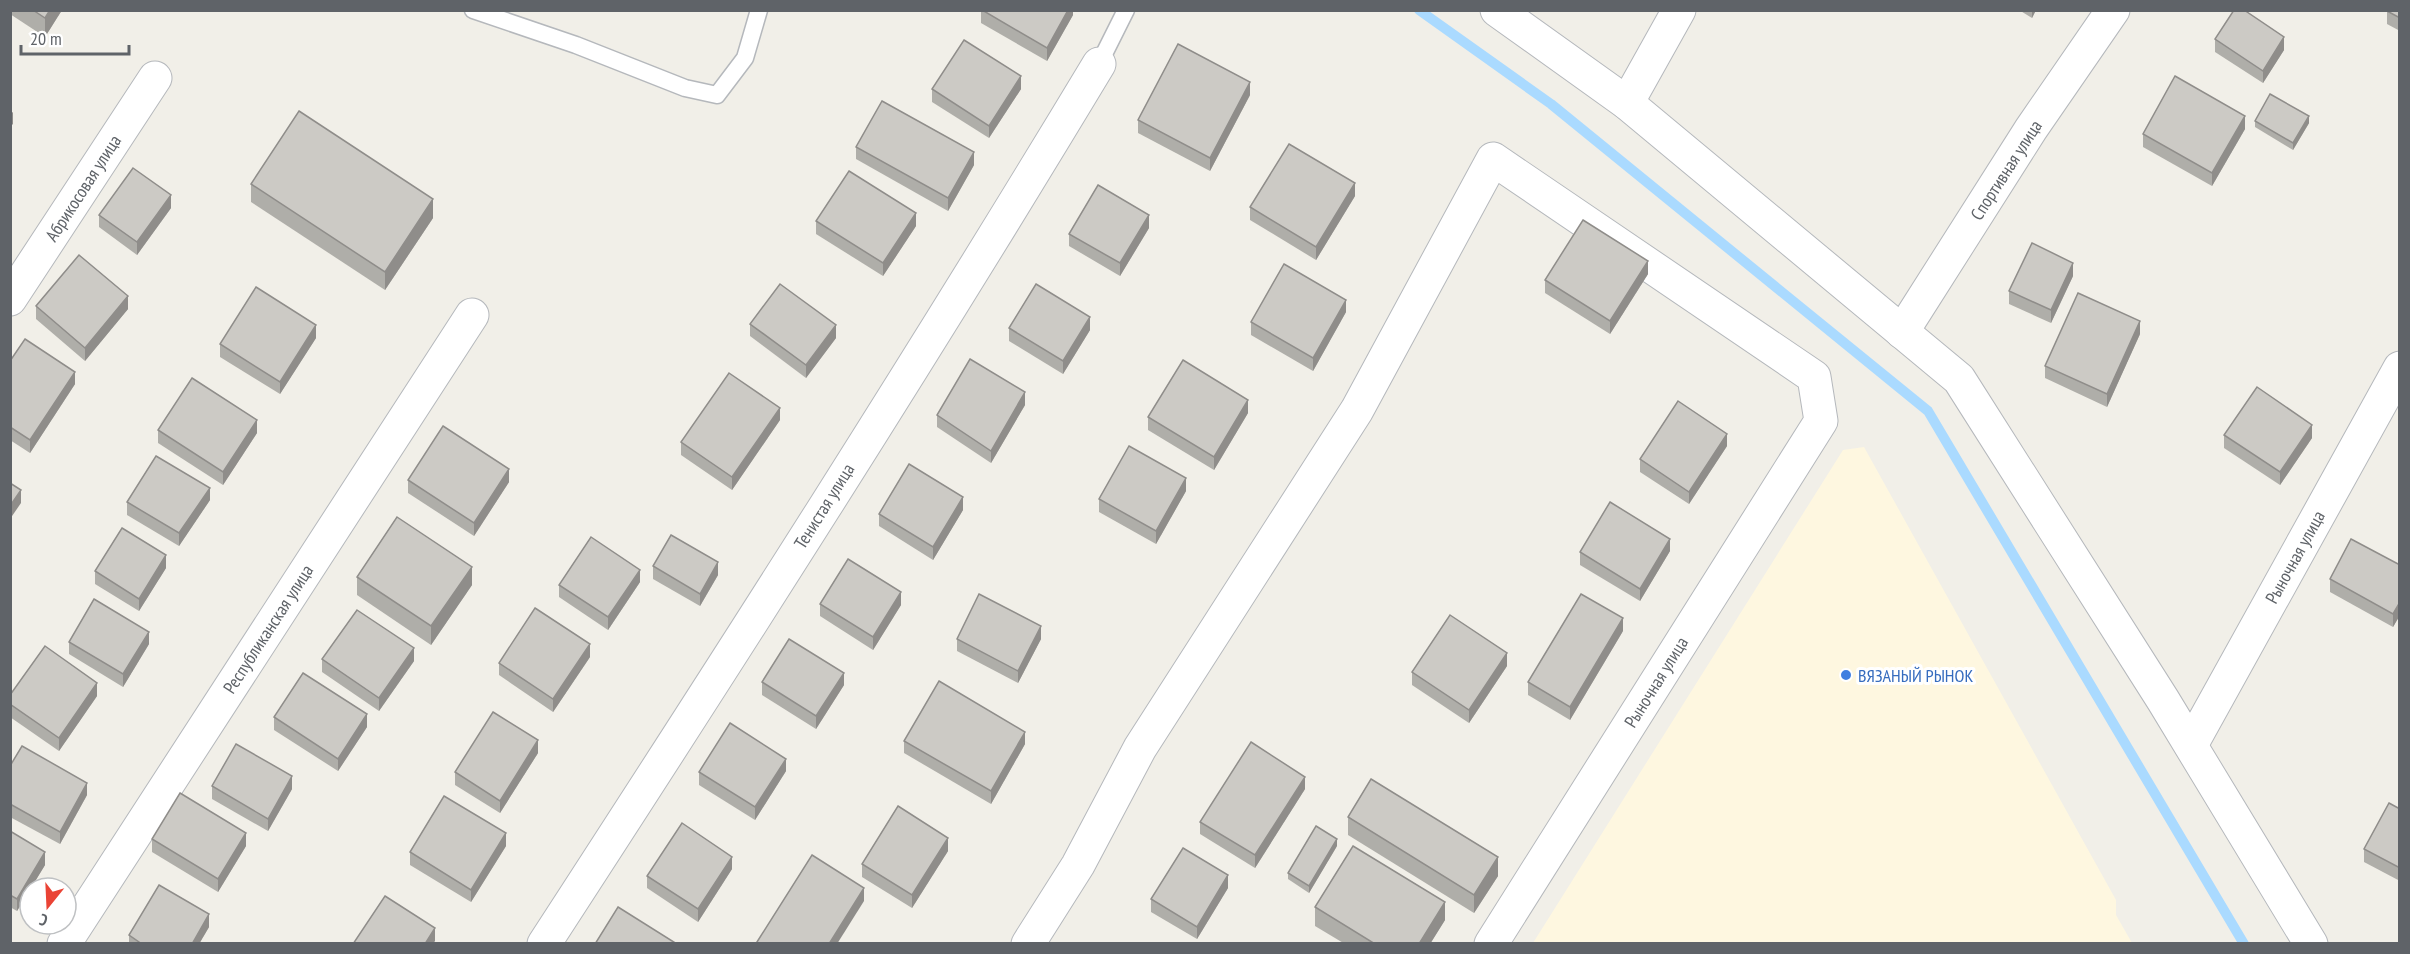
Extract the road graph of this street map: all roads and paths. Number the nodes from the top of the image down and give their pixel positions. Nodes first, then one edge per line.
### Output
1 (473, 10) edge
2 (759, 10) edge
3 (1126, 10) edge
4 (1497, 10) edge
5 (1679, 10) edge
6 (2113, 10) edge
7 (1099, 64) joint
8 (155, 78) dead end
9 (1627, 103) junction
10 (10, 299) edge
11 (472, 315) dead end
12 (1902, 332) junction
13 (2400, 368) edge
14 (2191, 745) junction
15 (64, 944) edge
16 (544, 944) edge
17 (1028, 944) edge
18 (1491, 944) edge
19 (2312, 944) edge

1 - 2 lane
3 - 7 lane
4 - 9 street
5 - 9 street
6 - 12 street, Спортивная улица
7 - 16 street, Тенистая улица
8 - 10 street, Абрикосовая улица
9 - 12 street
11 - 15 street, Республиканская улица
12 - 14 street
13 - 14 street, Рыночная улица
14 - 19 street
17 - 18 street, Рыночная улица

